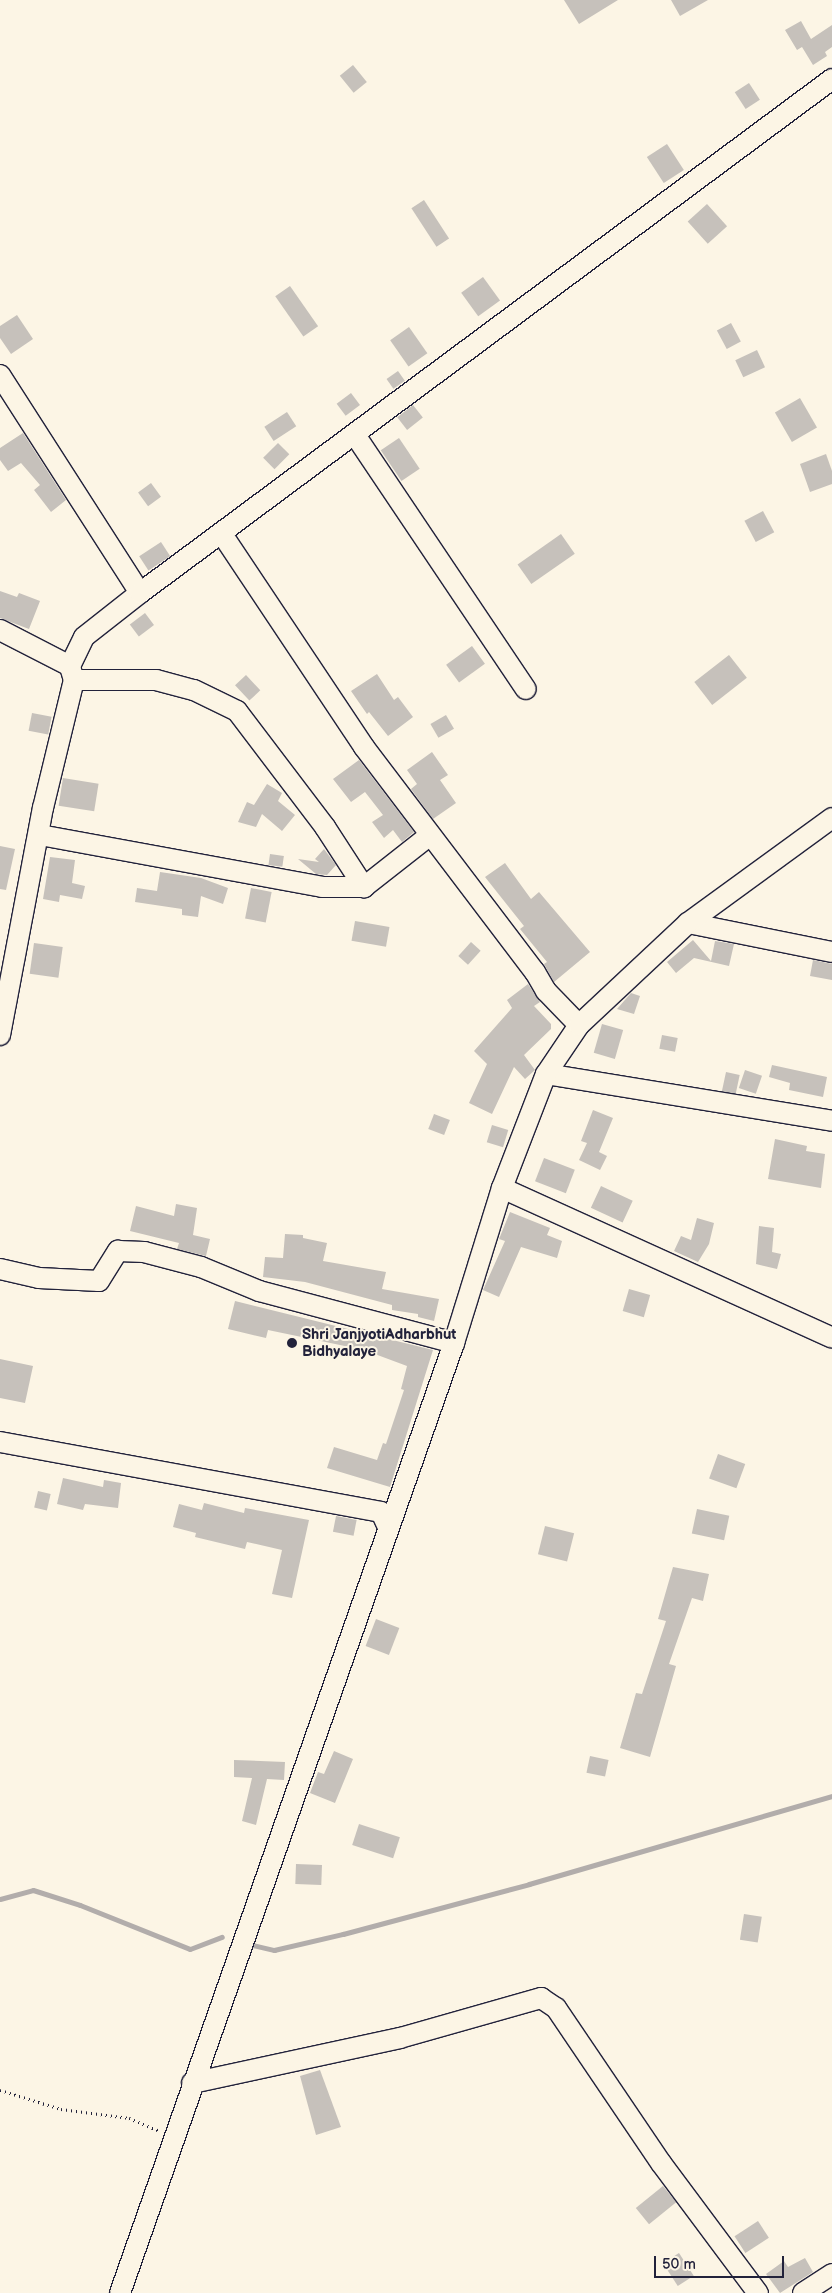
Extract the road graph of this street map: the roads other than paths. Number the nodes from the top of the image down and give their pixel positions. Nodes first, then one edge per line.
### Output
1 (832, 79) edge
2 (0, 375) edge
3 (355, 435) junction
4 (222, 534) junction
5 (140, 593) junction
6 (0, 630) edge
7 (72, 673) junction
8 (526, 689) dead end
9 (832, 818) edge
10 (40, 835) junction
11 (430, 835) junction
12 (364, 887) junction
13 (688, 923) junction
14 (832, 952) edge
15 (579, 1025) junction
16 (0, 1035) edge
17 (546, 1074) junction
18 (832, 1121) edge
19 (502, 1188) junction
20 (0, 1269) edge
21 (832, 1338) edge
22 (454, 1343) junction
23 (0, 1442) edge
24 (388, 1527) junction
25 (192, 2084) junction
26 (832, 2274) edge
27 (120, 2293) edge
28 (758, 2293) edge
29 (803, 2293) edge

1 - 3 street
2 - 5 street
3 - 4 street
3 - 8 street
4 - 5 street
4 - 11 street
5 - 7 street
6 - 7 street
7 - 10 street
7 - 12 street
9 - 13 street
10 - 12 street
10 - 16 street
11 - 12 street
11 - 15 street
13 - 14 street
13 - 15 street
15 - 17 street
17 - 18 street
17 - 19 street
19 - 21 street
19 - 22 street
20 - 22 street
22 - 24 street
23 - 24 street
24 - 25 street
25 - 27 street
25 - 28 street
26 - 29 street

